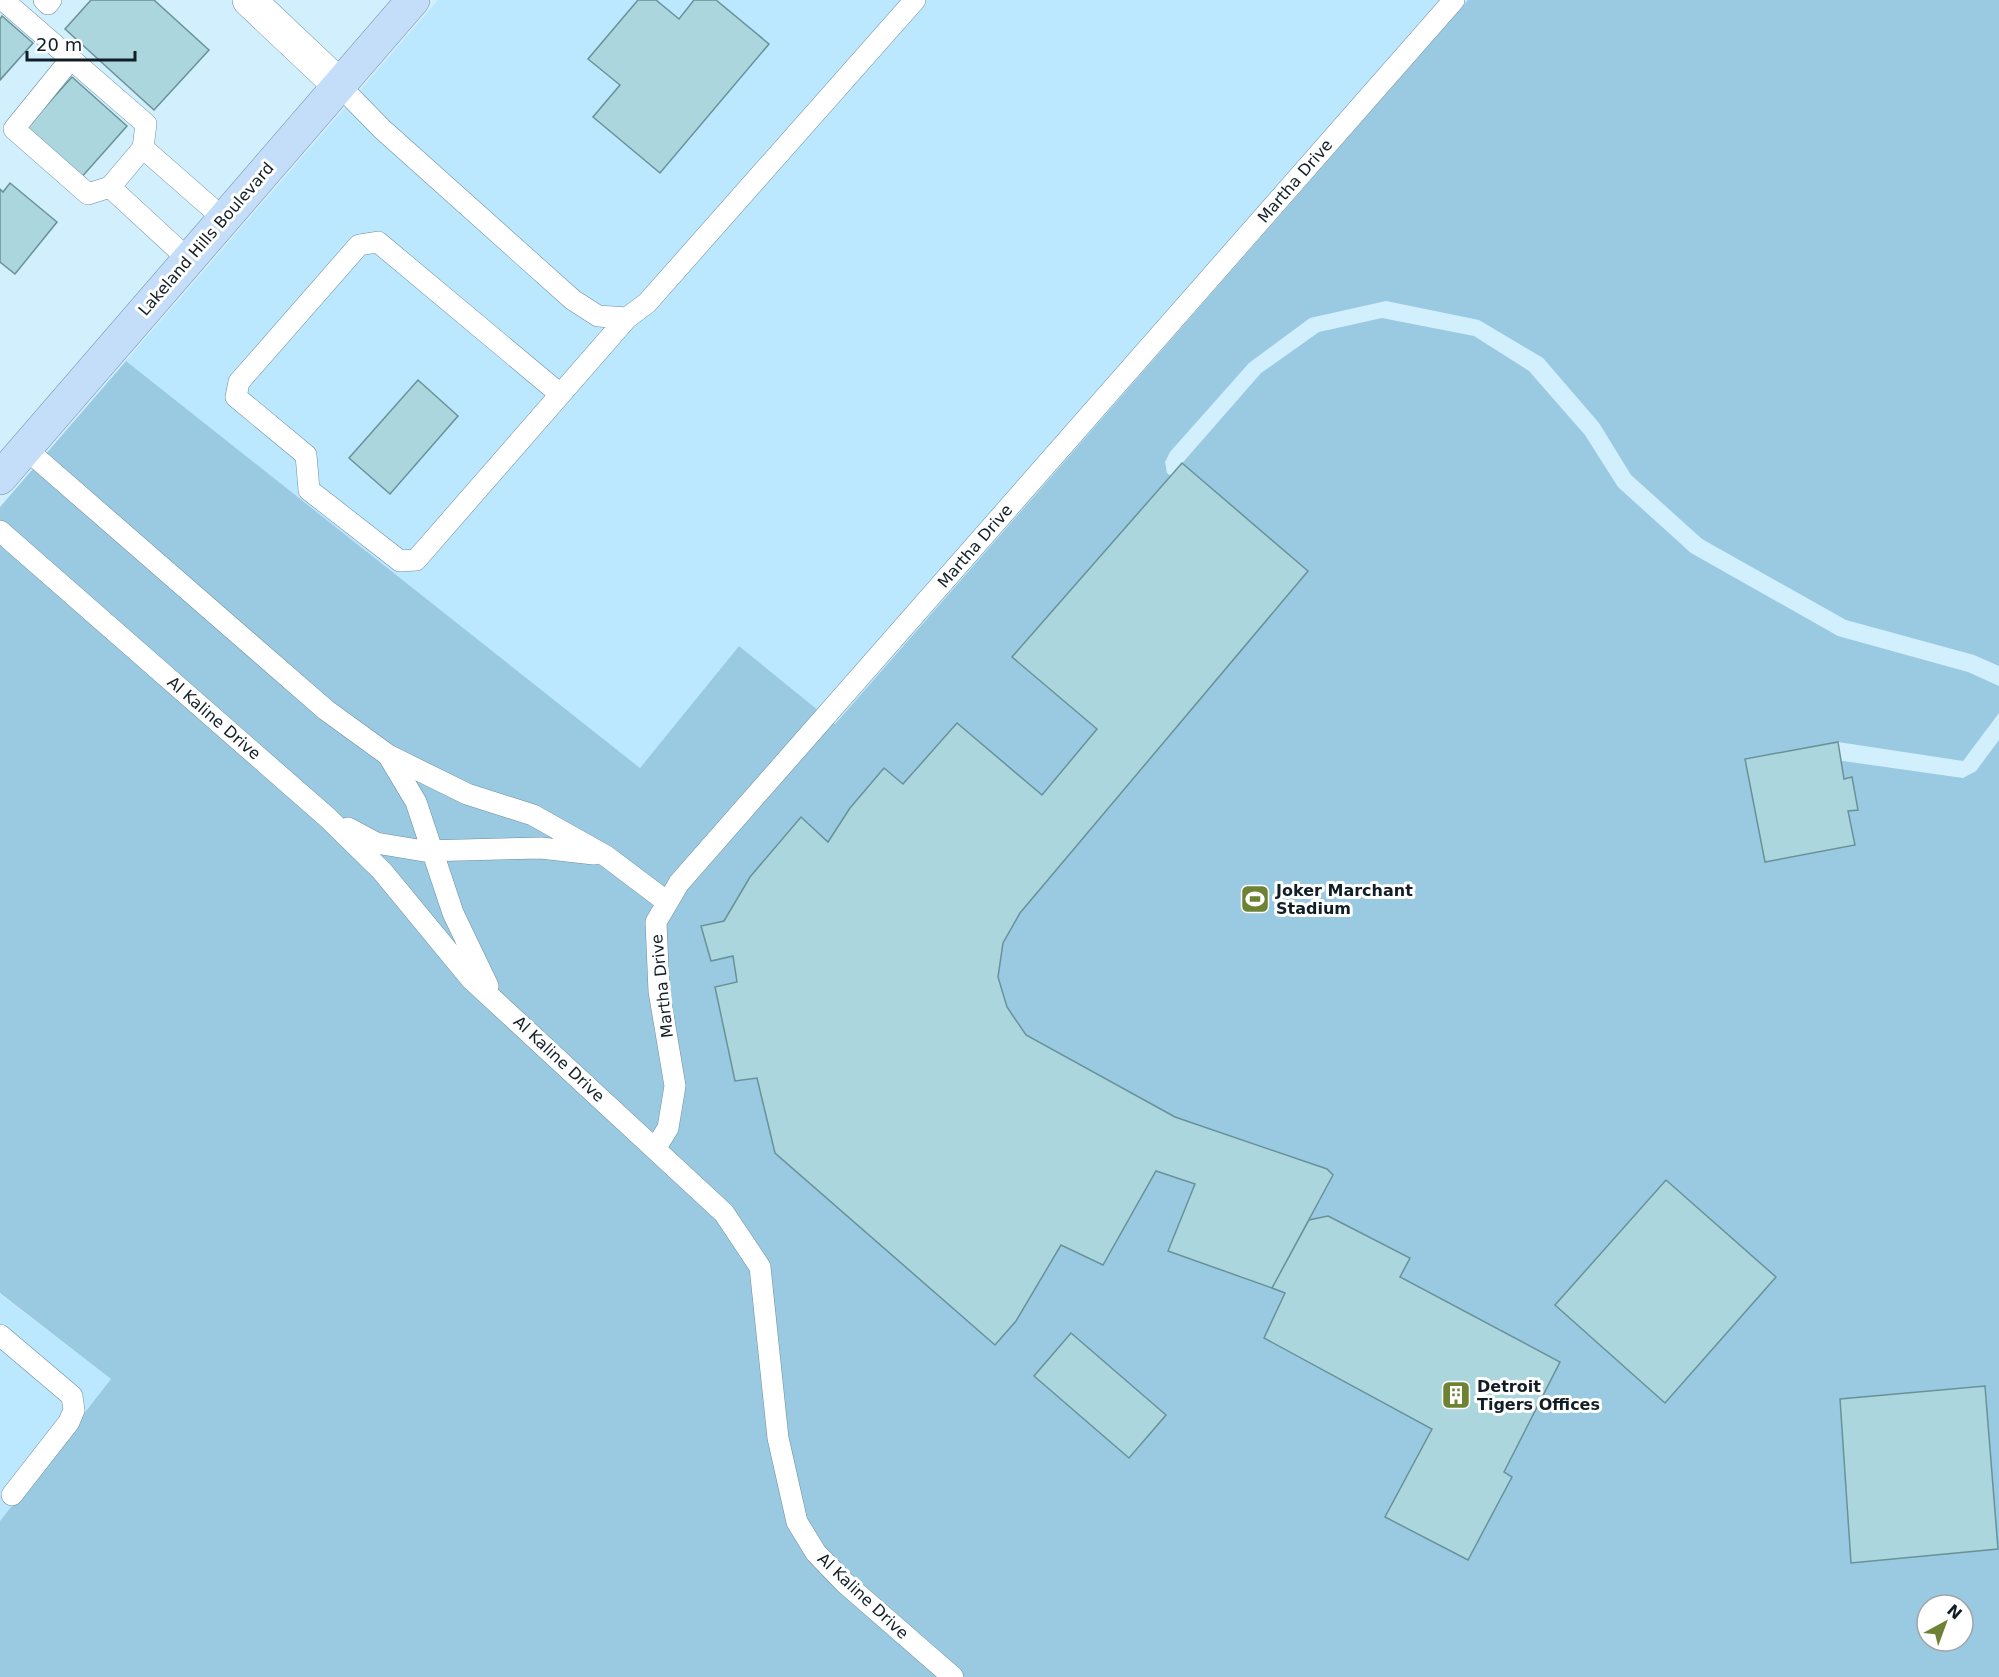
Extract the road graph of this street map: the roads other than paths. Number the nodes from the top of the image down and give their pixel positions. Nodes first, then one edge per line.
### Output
1 (3, 0) edge
2 (44, 0) edge
3 (51, 0) edge
4 (249, 0) edge
5 (413, 0) edge
6 (915, 0) edge
7 (1454, 0) edge
8 (70, 60) junction
9 (339, 85) junction
10 (143, 148) junction
11 (110, 187) junction
12 (224, 219) junction
13 (189, 260) junction
14 (627, 318) junction
15 (560, 394) junction
16 (26, 449) junction
17 (0, 478) edge
18 (0, 531) edge
19 (388, 755) junction
20 (328, 818) junction
21 (433, 851) junction
22 (606, 856) junction
23 (667, 902) junction
24 (495, 1000) junction
25 (655, 1149) junction
26 (0, 1335) edge
27 (12, 1495) dead end
28 (953, 1677) edge

1 - 8 lane
2 - 3 lane
4 - 9 street
5 - 9 main road, Lakeland Hills Boulevard
6 - 14 lane
7 - 23 lane, Martha Drive
8 - 10 lane
8 - 11 lane
9 - 12 main road, Lakeland Hills Boulevard
9 - 14 lane
10 - 11 lane
10 - 12 lane
11 - 13 lane
12 - 13 main road, Lakeland Hills Boulevard
13 - 16 main road, Lakeland Hills Boulevard
14 - 15 lane
15 - 15 lane
16 - 17 main road, Lakeland Hills Boulevard
16 - 19 lane
18 - 20 lane, Al Kaline Drive
19 - 21 lane
19 - 22 lane
20 - 21 lane
20 - 24 lane, Al Kaline Drive
21 - 22 lane
21 - 24 lane
22 - 23 lane
23 - 25 lane, Martha Drive
24 - 25 lane, Al Kaline Drive
25 - 28 lane, Al Kaline Drive
26 - 27 lane

